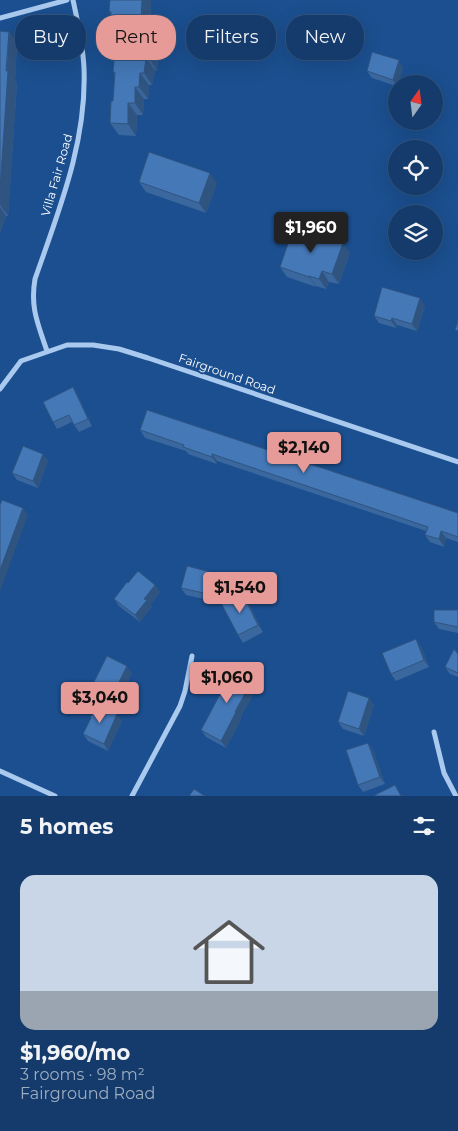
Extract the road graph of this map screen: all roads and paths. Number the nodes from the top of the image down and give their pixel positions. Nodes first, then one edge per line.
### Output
1 (67, 0) edge
2 (73, 0) edge
3 (0, 18) edge
4 (46, 351) junction
5 (0, 389) edge
6 (458, 462) edge
7 (192, 656) dead end
8 (434, 732) dead end
9 (0, 771) edge
10 (55, 796) edge
11 (132, 796) edge
12 (456, 796) edge

1 - 3 street
2 - 4 street, Villa Fair Road
4 - 5 street, Fairground Road
4 - 6 street, Fairground Road
7 - 11 street
8 - 12 street
9 - 10 street

